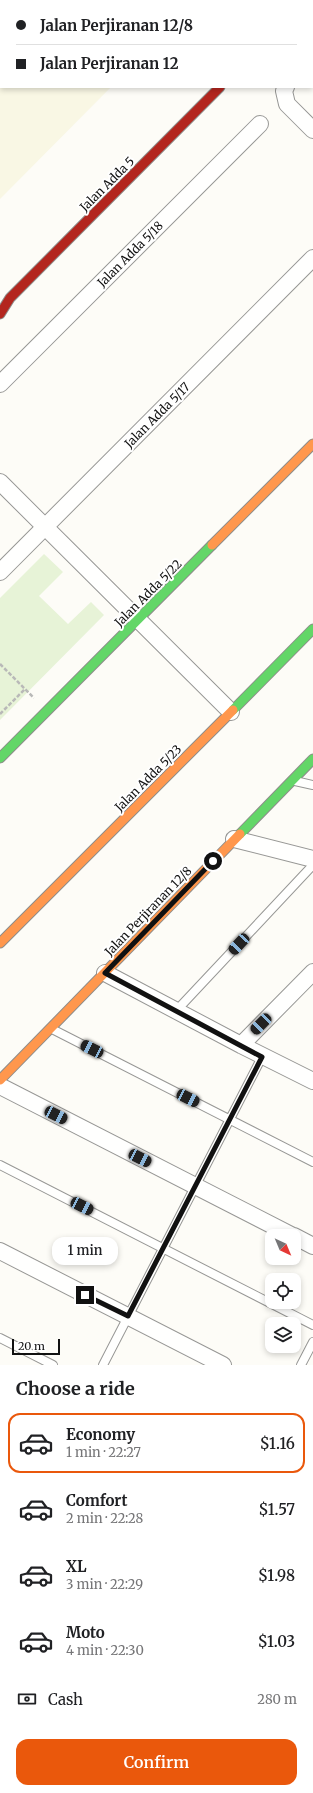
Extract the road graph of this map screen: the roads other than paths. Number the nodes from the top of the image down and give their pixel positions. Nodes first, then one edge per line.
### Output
1 (219, 88) edge
2 (285, 89) edge
3 (260, 124) dead end
4 (313, 130) edge
5 (313, 258) edge
6 (10, 298) junction
7 (0, 304) edge
8 (0, 314) edge
9 (0, 384) edge
10 (313, 444) edge
11 (0, 482) edge
12 (45, 527) junction
13 (0, 572) edge
14 (138, 619) junction
15 (313, 629) edge
16 (231, 712) junction
17 (0, 758) edge
18 (313, 759) edge
19 (292, 780) junction
20 (313, 785) edge
21 (234, 839) junction
22 (313, 859) edge
23 (313, 865) edge
24 (0, 944) edge
25 (313, 972) edge
26 (105, 973) junction
27 (176, 1011) junction
28 (51, 1028) junction
29 (241, 1045) junction
30 (262, 1057) junction
31 (312, 1079) edge
32 (0, 1080) edge
33 (0, 1086) edge
34 (229, 1120) junction
35 (313, 1162) edge
36 (0, 1165) edge
37 (195, 1186) junction
38 (280, 1229) edge
39 (301, 1240) edge
40 (313, 1246) edge
41 (163, 1248) junction
42 (0, 1251) edge
43 (128, 1316) junction
44 (313, 1325) edge
45 (0, 1338) edge
46 (313, 1342) edge
47 (53, 1365) edge
48 (103, 1365) edge
49 (223, 1365) edge
50 (301, 1365) edge

1 - 6 street, Jalan Adda 5
2 - 4 street
3 - 9 street, Jalan Adda 5/18
5 - 12 street, Jalan Adda 5/17
6 - 7 street, Jalan Adda 5
6 - 8 street, Jalan Adda 5
10 - 14 street, Jalan Adda 5/22
11 - 12 street
12 - 13 street, Jalan Adda 5/17
12 - 14 street
14 - 16 street
14 - 17 street, Jalan Adda 5/22
15 - 16 street, Jalan Adda 5/23
16 - 24 street, Jalan Adda 5/23
18 - 19 street, Jalan Perjiranan 12/8
19 - 20 lane
19 - 21 street, Jalan Perjiranan 12/8
21 - 22 street
21 - 26 street, Jalan Perjiranan 12/8
23 - 27 lane
25 - 29 street
26 - 27 street
26 - 28 street, Jalan Perjiranan 12/8
27 - 29 street
28 - 32 street, Jalan Perjiranan 12/8
28 - 34 lane
29 - 30 street
30 - 31 street
30 - 34 lane
33 - 37 street
34 - 35 lane
34 - 37 lane
36 - 41 lane
37 - 38 street
37 - 41 lane
39 - 40 street
41 - 43 lane
41 - 44 lane
42 - 43 street
43 - 48 lane
43 - 49 street
45 - 47 lane
46 - 50 lane

